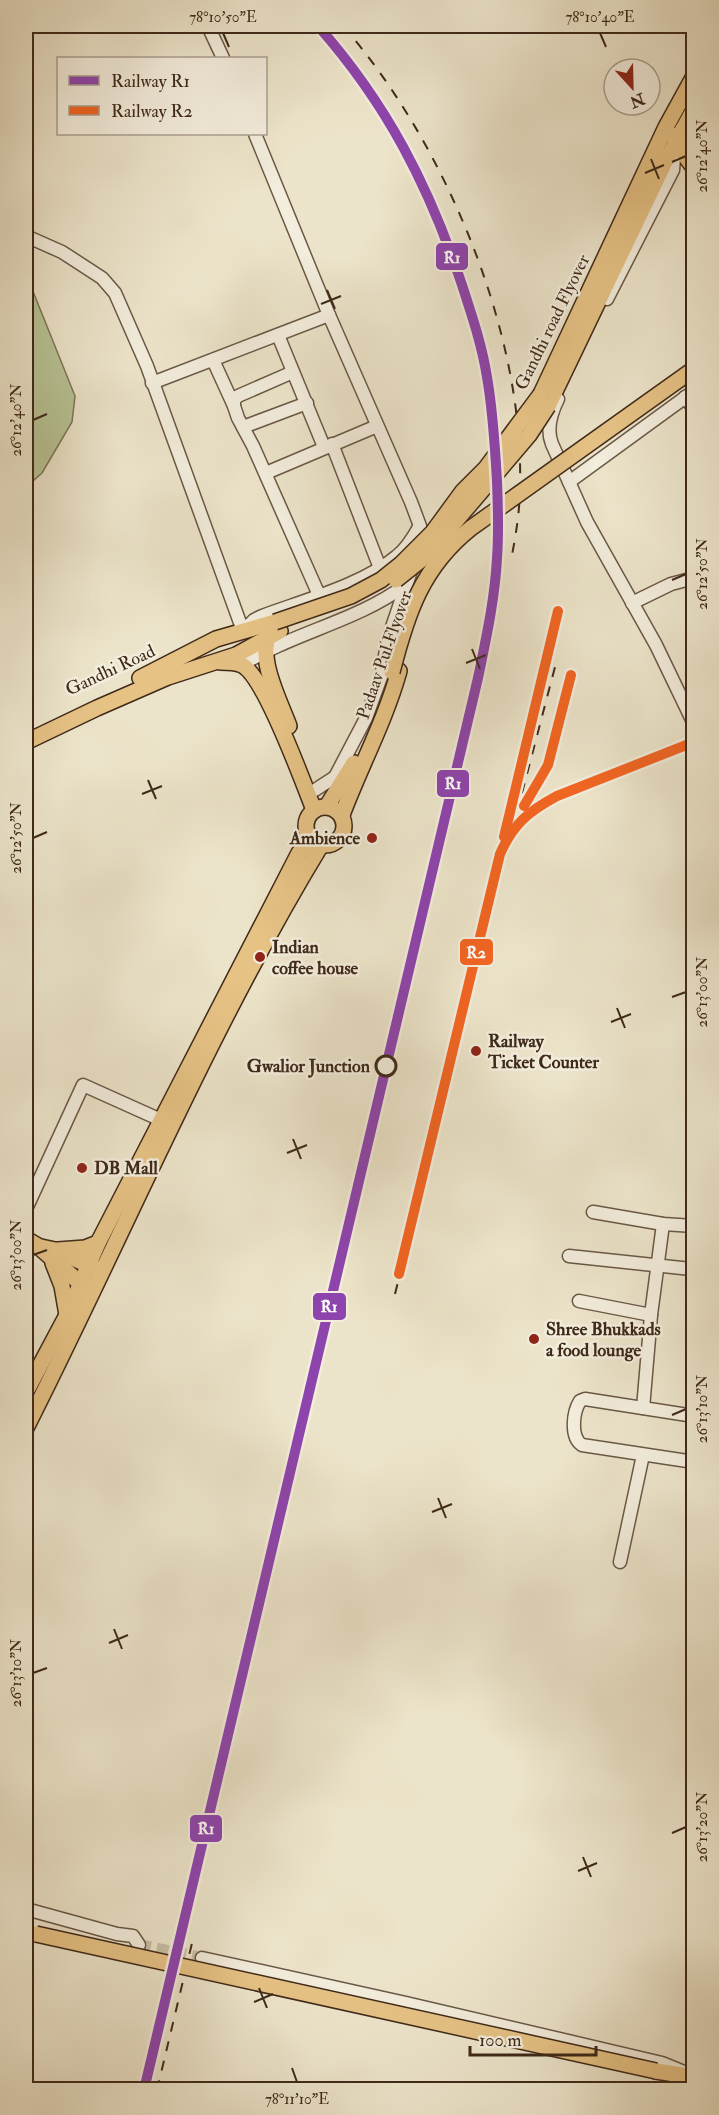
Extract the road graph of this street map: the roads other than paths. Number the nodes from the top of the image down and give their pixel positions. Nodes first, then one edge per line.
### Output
1 (208, 26) edge
2 (223, 57) edge
3 (693, 76) edge
4 (693, 86) edge
5 (693, 109) edge
6 (255, 135) edge
7 (679, 136) junction
8 (693, 145) edge
9 (659, 159) junction
10 (693, 168) edge
11 (26, 237) edge
12 (329, 315) junction
13 (278, 335) junction
14 (213, 360) junction
15 (693, 369) edge
16 (293, 372) junction
17 (693, 378) edge
18 (152, 383) junction
19 (689, 394) edge
20 (307, 403) junction
21 (234, 406) junction
22 (693, 409) edge
23 (377, 426) junction
24 (243, 427) junction
25 (328, 446) junction
26 (266, 473) junction
27 (569, 482) junction
28 (420, 526) junction
29 (380, 568) junction
30 (693, 578) edge
31 (404, 586) junction
32 (318, 595) junction
33 (632, 603) junction
34 (275, 629) junction
35 (243, 631) junction
36 (265, 652) junction
37 (218, 662) junction
38 (242, 665) junction
39 (395, 672) junction
40 (693, 724) edge
41 (26, 732) edge
42 (26, 742) edge
43 (336, 784) junction
44 (315, 790) junction
45 (321, 808) junction
46 (342, 815) junction
47 (316, 841) junction
48 (161, 1120) junction
49 (26, 1209) edge
50 (593, 1212) dead end
51 (663, 1224) junction
52 (693, 1226) edge
53 (32, 1243) edge
54 (98, 1243) junction
55 (54, 1255) junction
56 (569, 1256) dead end
57 (658, 1264) junction
58 (96, 1269) junction
59 (691, 1269) dead end
60 (87, 1287) junction
61 (579, 1301) dead end
62 (67, 1315) junction
63 (651, 1315) junction
64 (26, 1392) edge
65 (643, 1408) junction
66 (693, 1416) edge
67 (26, 1428) edge
68 (643, 1455) junction
69 (693, 1462) edge
70 (620, 1562) dead end
71 (26, 1909) edge
72 (31, 1932) edge
73 (138, 1946) tunnel mouth
74 (202, 1959) tunnel mouth
75 (693, 2076) edge

1 - 2 street
3 - 9 main road, Gandhi road Flyover
4 - 7 main road
5 - 7 main road
6 - 12 street
7 - 8 main road
7 - 9 main road, Gandhi road Flyover
7 - 10 main road
7 - 27 street
9 - 34 main road, Gandhi road Flyover, bridge
11 - 18 street
12 - 13 street
12 - 23 street
13 - 14 street
13 - 16 street
14 - 18 street
14 - 21 street
15 - 39 main road, Padaav Pul Flyover, bridge
16 - 20 street
16 - 21 street
17 - 39 main road, Padaav Pul Flyover
18 - 35 street
19 - 22 street
19 - 27 street
20 - 24 street
20 - 25 street
21 - 24 street
23 - 25 street
23 - 28 street
24 - 26 street
25 - 26 street
25 - 29 street
26 - 32 street
27 - 33 street
28 - 29 street
28 - 31 street
29 - 32 street
30 - 33 street
31 - 36 street
31 - 43 street
32 - 35 street
33 - 40 street
34 - 35 main road, Gandhi road Flyover
34 - 36 main road
34 - 37 main road
35 - 41 main road, Gandhi Road
36 - 38 street
36 - 44 main road
37 - 38 main road
37 - 42 main road
38 - 45 main road
39 - 43 main road, Padaav Pul Flyover
39 - 46 main road, Padaav Pul Flyover
43 - 44 street
43 - 45 main road, Padaav Pul Flyover
44 - 45 main road
45 - 46 main road
45 - 47 main road
46 - 47 main road
47 - 48 main road
47 - 58 main road
48 - 49 street
48 - 54 main road
50 - 51 street
51 - 52 street
51 - 57 street
53 - 55 main road
54 - 55 main road
54 - 58 main road
55 - 58 main road
55 - 60 main road
55 - 62 main road
56 - 57 street
57 - 59 street
57 - 63 street
58 - 60 main road
60 - 62 main road
60 - 67 main road
61 - 63 street
62 - 64 main road
63 - 65 street
65 - 66 street
65 - 68 street
68 - 69 street
68 - 70 street
71 - 73 street
72 - 75 main road, bridge
74 - 75 street

